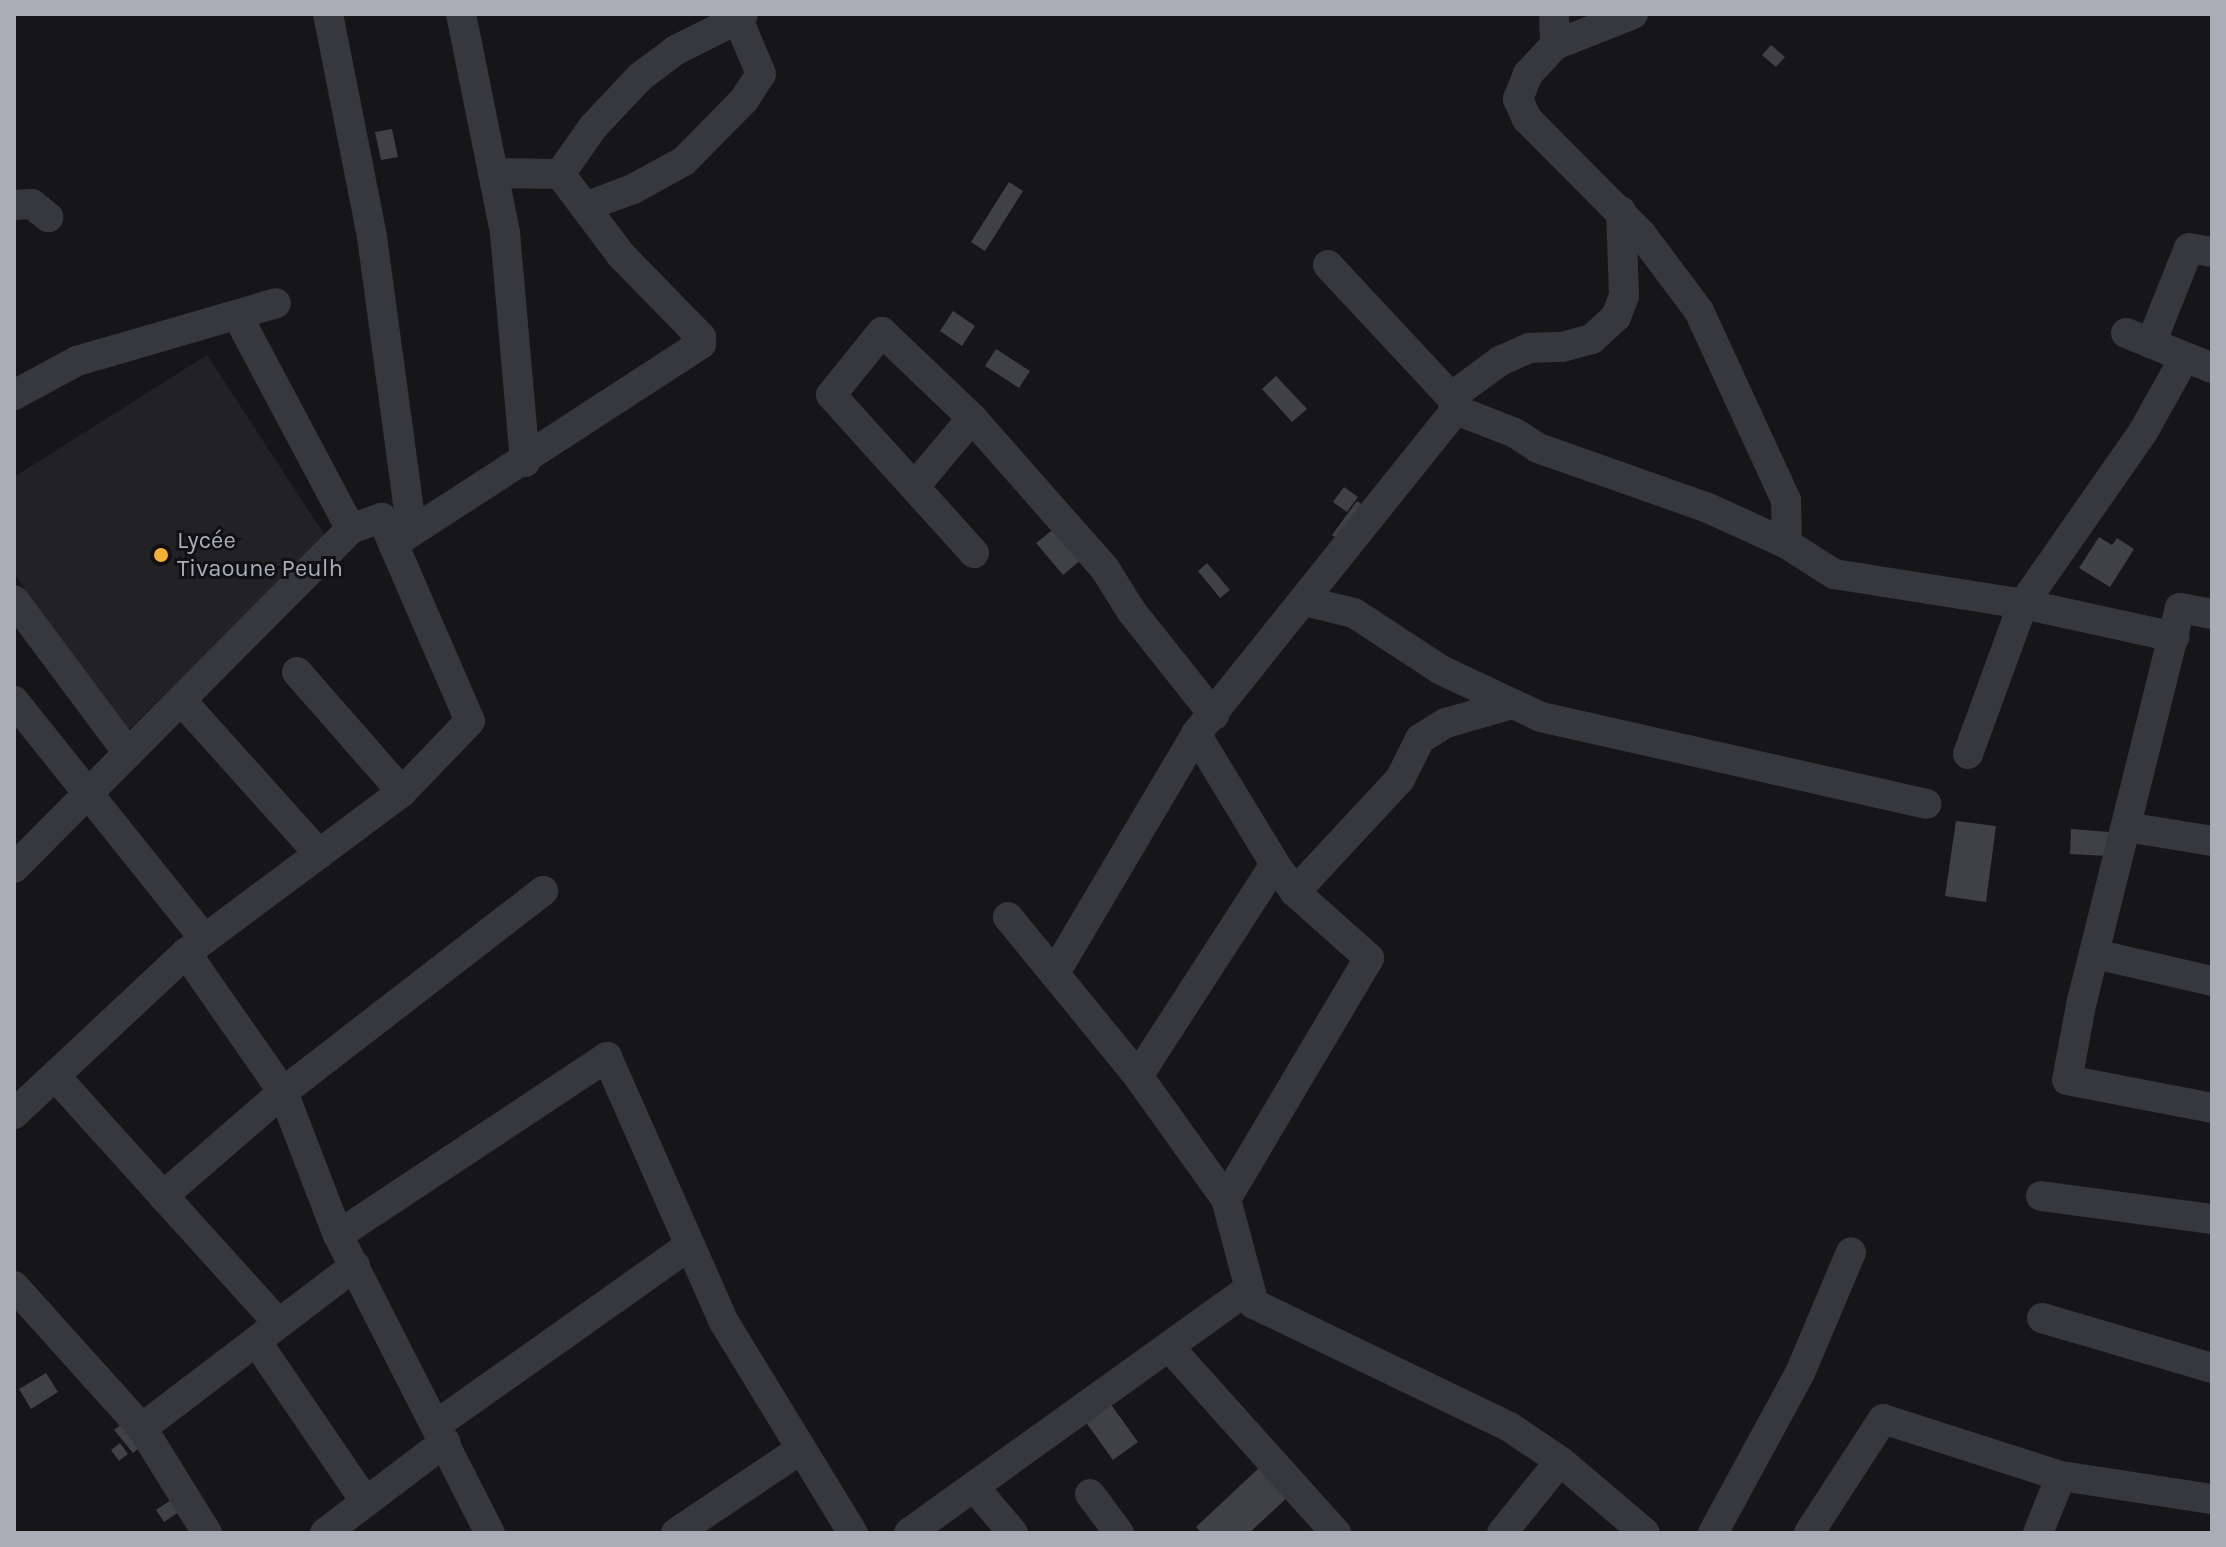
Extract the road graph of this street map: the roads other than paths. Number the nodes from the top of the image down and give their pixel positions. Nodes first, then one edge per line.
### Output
1 (328, 14) edge
2 (461, 14) edge
3 (1554, 14) edge
4 (1633, 14) edge
5 (741, 17) edge
6 (1555, 45) junction
7 (493, 173) junction
8 (560, 174) junction
9 (14, 205) edge
10 (585, 207) junction
11 (1621, 211) junction
12 (48, 217) dead end
13 (2212, 252) edge
14 (1328, 265) dead end
15 (276, 303) dead end
16 (237, 315) junction
17 (2198, 362) edge
18 (14, 395) edge
19 (1454, 404) junction
20 (972, 418) junction
21 (525, 462) junction
22 (915, 486) junction
23 (351, 529) junction
24 (403, 538) junction
25 (1787, 544) junction
26 (974, 553) dead end
27 (14, 600) edge
28 (1304, 601) junction
29 (2023, 604) junction
30 (2212, 614) edge
31 (2174, 637) junction
32 (297, 672) dead end
33 (181, 700) junction
34 (14, 701) edge
35 (1512, 704) junction
36 (1205, 724) junction
37 (128, 753) junction
38 (1968, 754) dead end
39 (402, 792) junction
40 (87, 794) junction
41 (1926, 804) dead end
42 (2126, 827) junction
43 (2212, 841) edge
44 (319, 854) junction
45 (1275, 864) junction
46 (14, 868) edge
47 (543, 891) dead end
48 (1295, 892) junction
49 (1008, 917) dead end
50 (196, 946) junction
51 (2095, 954) junction
52 (1056, 971) junction
53 (2212, 981) edge
54 (55, 1076) junction
55 (1138, 1076) junction
56 (283, 1092) junction
57 (2212, 1108) edge
58 (14, 1114) edge
59 (163, 1196) junction
60 (2041, 1196) dead end
61 (1226, 1199) junction
62 (2212, 1219) edge
63 (338, 1235) junction
64 (690, 1245) junction
65 (1851, 1252) dead end
66 (355, 1266) junction
67 (14, 1286) edge
68 (1248, 1289) junction
69 (2042, 1318) dead end
70 (267, 1332) junction
71 (1170, 1348) junction
72 (2212, 1368) edge
73 (142, 1428) junction
74 (441, 1434) junction
75 (801, 1449) junction
76 (1560, 1461) junction
77 (2061, 1476) junction
78 (974, 1487) junction
79 (1090, 1494) dead end
80 (2212, 1499) edge
81 (366, 1502) junction
82 (197, 1529) edge
83 (325, 1533) edge
84 (490, 1533) edge
85 (676, 1533) edge
86 (853, 1533) edge
87 (909, 1533) edge
88 (1013, 1533) edge
89 (1119, 1533) edge
90 (1336, 1533) edge
91 (1502, 1533) edge
92 (1645, 1533) edge
93 (1713, 1533) edge
94 (1809, 1533) edge
95 (2038, 1533) edge

1 - 24 street
2 - 7 street
3 - 6 street
4 - 6 street
5 - 8 street
5 - 10 street
6 - 11 street
7 - 8 street
7 - 21 street
8 - 10 street
9 - 12 street
10 - 21 street
11 - 19 street
11 - 25 street
13 - 17 street
14 - 19 street
15 - 16 street
16 - 18 street
16 - 23 street
17 - 29 street
19 - 25 street
19 - 28 street
20 - 22 street
20 - 22 street
20 - 36 street
21 - 24 street
22 - 26 street
23 - 24 street
23 - 33 street
24 - 39 street
25 - 29 street
27 - 37 street
28 - 35 street
28 - 36 street
29 - 31 street
29 - 38 street
30 - 31 street
31 - 42 street
32 - 39 street
33 - 37 street
33 - 44 street
34 - 40 street
35 - 41 street
35 - 48 street
36 - 45 street
36 - 52 street
37 - 40 street
39 - 44 street
40 - 46 street
40 - 50 street
42 - 43 street
42 - 51 street
44 - 50 street
45 - 48 street
45 - 55 street
47 - 56 street
48 - 61 street
49 - 52 street
50 - 54 street
50 - 56 street
51 - 53 street
51 - 57 street
52 - 55 street
54 - 58 street
54 - 59 street
55 - 61 street
56 - 59 street
56 - 63 street
59 - 70 street
60 - 62 street
61 - 68 street
63 - 64 street
63 - 66 street
64 - 74 street
64 - 75 street
65 - 93 street
66 - 70 street
66 - 74 street
67 - 73 street
68 - 71 street
68 - 76 street
69 - 72 street
70 - 73 street
70 - 81 street
71 - 78 street
71 - 90 street
73 - 82 street
74 - 81 street
74 - 84 street
75 - 85 street
75 - 86 street
76 - 91 street
76 - 92 street
77 - 80 street
77 - 94 street
77 - 95 street
78 - 87 street
78 - 88 street
79 - 89 street
81 - 83 street

